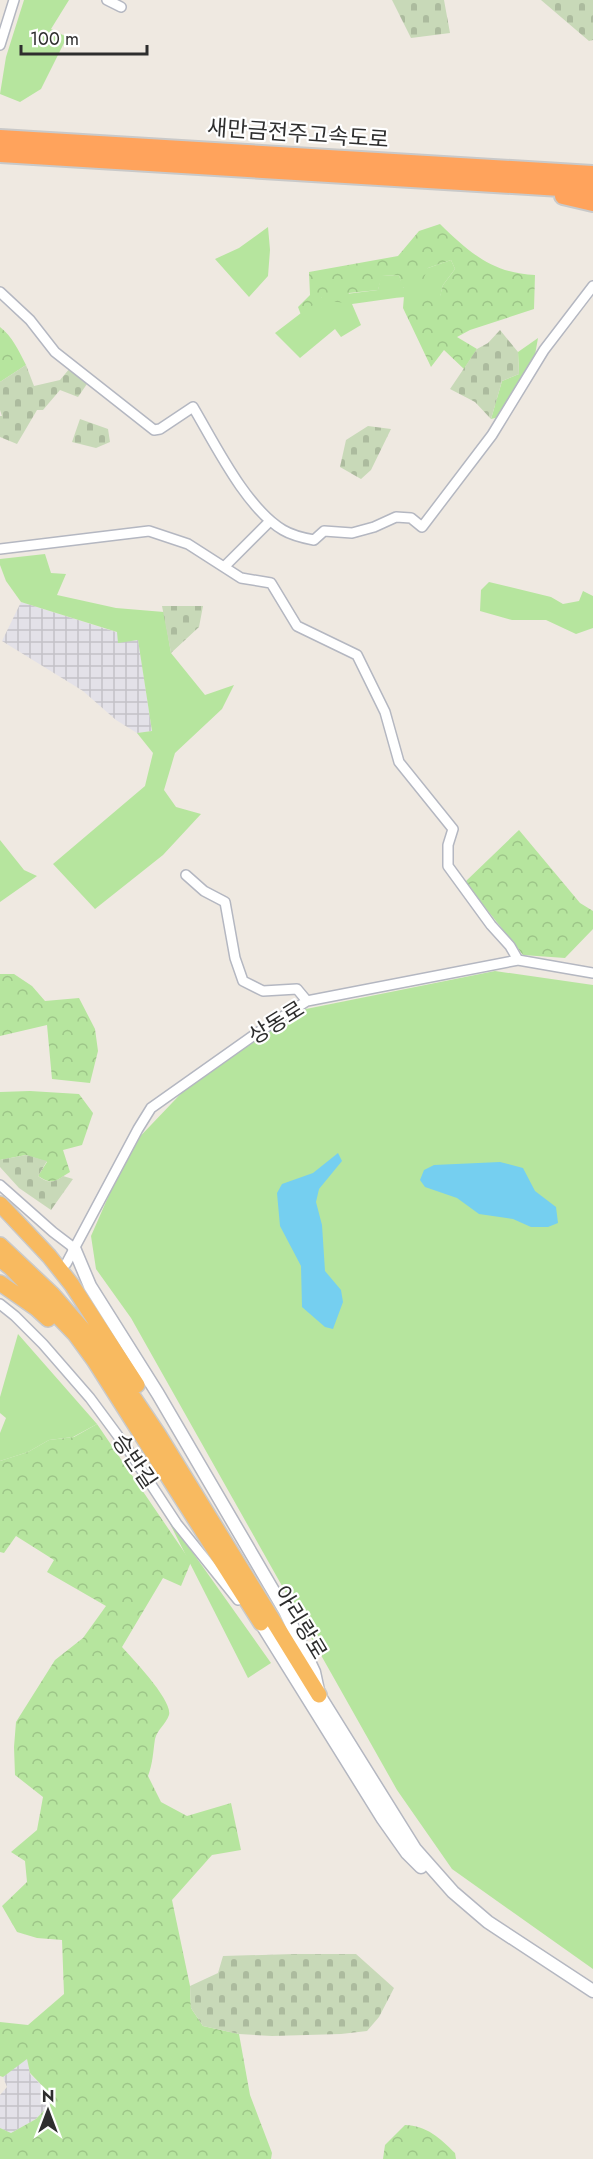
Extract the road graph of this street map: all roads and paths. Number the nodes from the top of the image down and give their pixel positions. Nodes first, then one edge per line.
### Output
1 (14, 0) edge
2 (107, 0) edge
3 (121, 7) dead end
4 (0, 45) edge
5 (0, 138) edge
6 (0, 154) edge
7 (593, 174) edge
8 (524, 186) junction
9 (593, 190) edge
10 (593, 203) edge
11 (593, 286) edge
12 (0, 292) edge
13 (270, 521) junction
14 (0, 549) edge
15 (224, 567) junction
16 (186, 874) dead end
17 (518, 960) junction
18 (593, 973) edge
19 (306, 1001) junction
20 (0, 1185) edge
21 (0, 1204) edge
22 (0, 1245) edge
23 (74, 1248) junction
24 (0, 1259) edge
25 (66, 1264) dead end
26 (0, 1282) edge
27 (0, 1304) edge
28 (29, 1312) dead end
29 (22, 1322) junction
30 (88, 1352) junction
31 (158, 1434) junction
32 (261, 1623) junction
33 (319, 1695) junction
34 (593, 1991) edge
35 (593, 2000) edge

1 - 4 street
2 - 3 street
5 - 7 highway, 새만금전주고속도로
6 - 8 highway, 새만금전주고속도로
8 - 9 highway, 새만금전주고속도로
8 - 10 highway
11 - 13 street
12 - 13 street
13 - 15 street
14 - 15 street
15 - 17 street
16 - 19 street
17 - 18 street, 상동로
17 - 19 street, 상동로
19 - 23 street, 상동로
20 - 23 street
21 - 31 highway
22 - 31 highway, 아리랑로
23 - 25 street, 상동로
23 - 33 main road
24 - 30 highway, 아리랑로
26 - 30 highway
27 - 29 street, 승반길
28 - 29 street
29 - 32 street, 승반길
30 - 32 highway, 아리랑로
31 - 33 highway, 아리랑로
32 - 35 main road, 아리랑로
33 - 34 main road, 아리랑로

